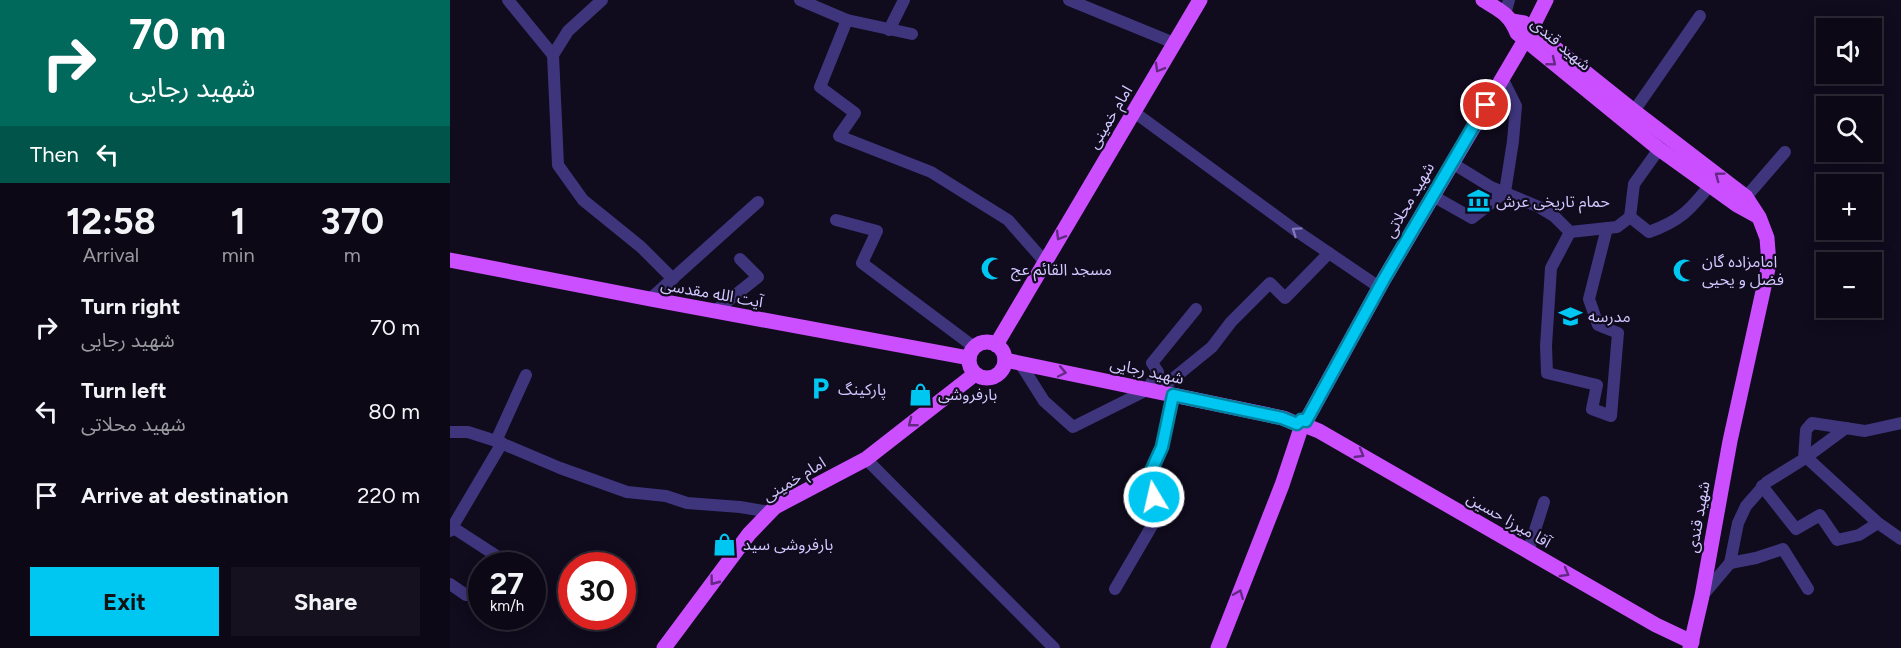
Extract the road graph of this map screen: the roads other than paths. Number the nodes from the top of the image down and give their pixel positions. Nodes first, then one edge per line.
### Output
1 (508, 0) edge
2 (602, 0) edge
3 (800, 0) edge
4 (904, 0) edge
5 (1069, 0) edge
6 (1200, 0) edge
7 (1483, 0) edge
8 (1546, 0) edge
9 (1509, 12) edge
10 (1700, 16) dead end
11 (847, 20) junction
12 (889, 30) junction
13 (912, 34) dead end
14 (1528, 34) junction
15 (1174, 43) junction
16 (553, 55) junction
17 (1502, 78) junction
18 (1634, 111) junction
19 (1134, 112) junction
20 (1659, 149) junction
21 (1785, 152) dead end
22 (1452, 163) junction
23 (1710, 185) junction
24 (1505, 192) junction
25 (1433, 196) junction
26 (1746, 197) junction
27 (758, 202) dead end
28 (1630, 217) junction
29 (1759, 218) junction
30 (836, 220) dead end
31 (1607, 228) junction
32 (1570, 232) junction
33 (1329, 253) junction
34 (740, 259) dead end
35 (450, 260) edge
36 (1045, 262) junction
37 (674, 279) junction
38 (1379, 287) junction
39 (650, 299) junction
40 (1196, 309) dead end
41 (715, 311) junction
42 (996, 345) junction
43 (971, 352) junction
44 (1012, 362) junction
45 (975, 374) junction
46 (526, 375) dead end
47 (1149, 390) junction
48 (1173, 395) junction
49 (1901, 423) edge
50 (1299, 424) junction
51 (1846, 428) junction
52 (450, 432) edge
53 (499, 442) junction
54 (1805, 458) junction
55 (866, 459) junction
56 (1762, 486) junction
57 (1544, 502) dead end
58 (770, 512) junction
59 (1878, 523) junction
60 (451, 529) edge
61 (1901, 538) edge
62 (489, 552) edge
63 (1528, 552) junction
64 (1730, 563) junction
65 (450, 584) edge
66 (1115, 589) dead end
67 (1808, 589) dead end
68 (466, 595) dead end
69 (1702, 596) junction
70 (1691, 645) edge
71 (664, 648) edge
72 (1054, 648) edge
73 (1218, 648) edge

1 - 16 street
2 - 16 street
3 - 11 street
4 - 12 street
5 - 15 street
6 - 15 main road, امام خمینی
7 - 9 main road
8 - 14 main road, شهید محلاتی
9 - 14 main road, شهید قندی
10 - 18 street
11 - 12 street
11 - 36 street
12 - 13 street
14 - 17 main road, شهید محلاتی
14 - 18 main road, شهید قندی
14 -> 20 main road, شهید قندی
15 -> 19 main road, امام خمینی
16 - 37 street
17 - 22 main road, شهید محلاتی
17 - 24 street
26 -> 18 main road, شهید قندی
33 -> 19 street
19 -> 36 main road, امام خمینی
20 - 23 main road, شهید قندی
20 - 28 street
21 - 26 street
22 - 24 street
22 - 25 main road, شهید محلاتی
23 - 28 street
23 - 29 main road, شهید قندی
24 - 25 street
24 - 32 street
25 - 38 main road, شهید محلاتی
26 - 29 main road, شهید قندی
27 - 37 street
28 - 31 street
29 - 69 main road, شهید قندی
30 - 43 street
31 - 32 street
31 - 32 street
33 - 38 street
33 - 47 street
34 - 41 street
35 - 39 main road, آیت الله مقدسی
36 - 42 main road, امام خمینی
37 - 39 street
38 - 50 main road, شهید محلاتی
39 - 41 main road, آیت الله مقدسی
40 - 47 street
41 - 43 main road, آیت الله مقدسی
42 - 43 main road
42 - 44 main road
43 - 45 main road
44 - 45 main road
44 -> 47 main road, شهید رجایی
44 - 47 street
45 -> 55 main road, امام خمینی
46 - 53 street
47 - 48 main road, شهید رجایی
48 - 50 main road, شهید رجایی
48 - 66 street
49 - 51 street
50 -> 63 main road, آقا میرزا حسین
73 -> 50 main road, شهید محلاتی
51 - 54 street
51 - 54 street
52 - 53 street
53 - 58 street
53 - 60 street
54 - 56 street
54 - 59 street
55 - 58 main road, امام خمینی
55 - 72 street
56 - 59 street
56 - 64 street
57 - 63 street
58 -> 71 main road, امام خمینی
59 - 61 street
60 - 62 street
63 -> 70 main road, آقا میرزا حسین
64 - 67 street
64 - 69 street
65 - 68 street
69 - 70 main road, شهید قندی

